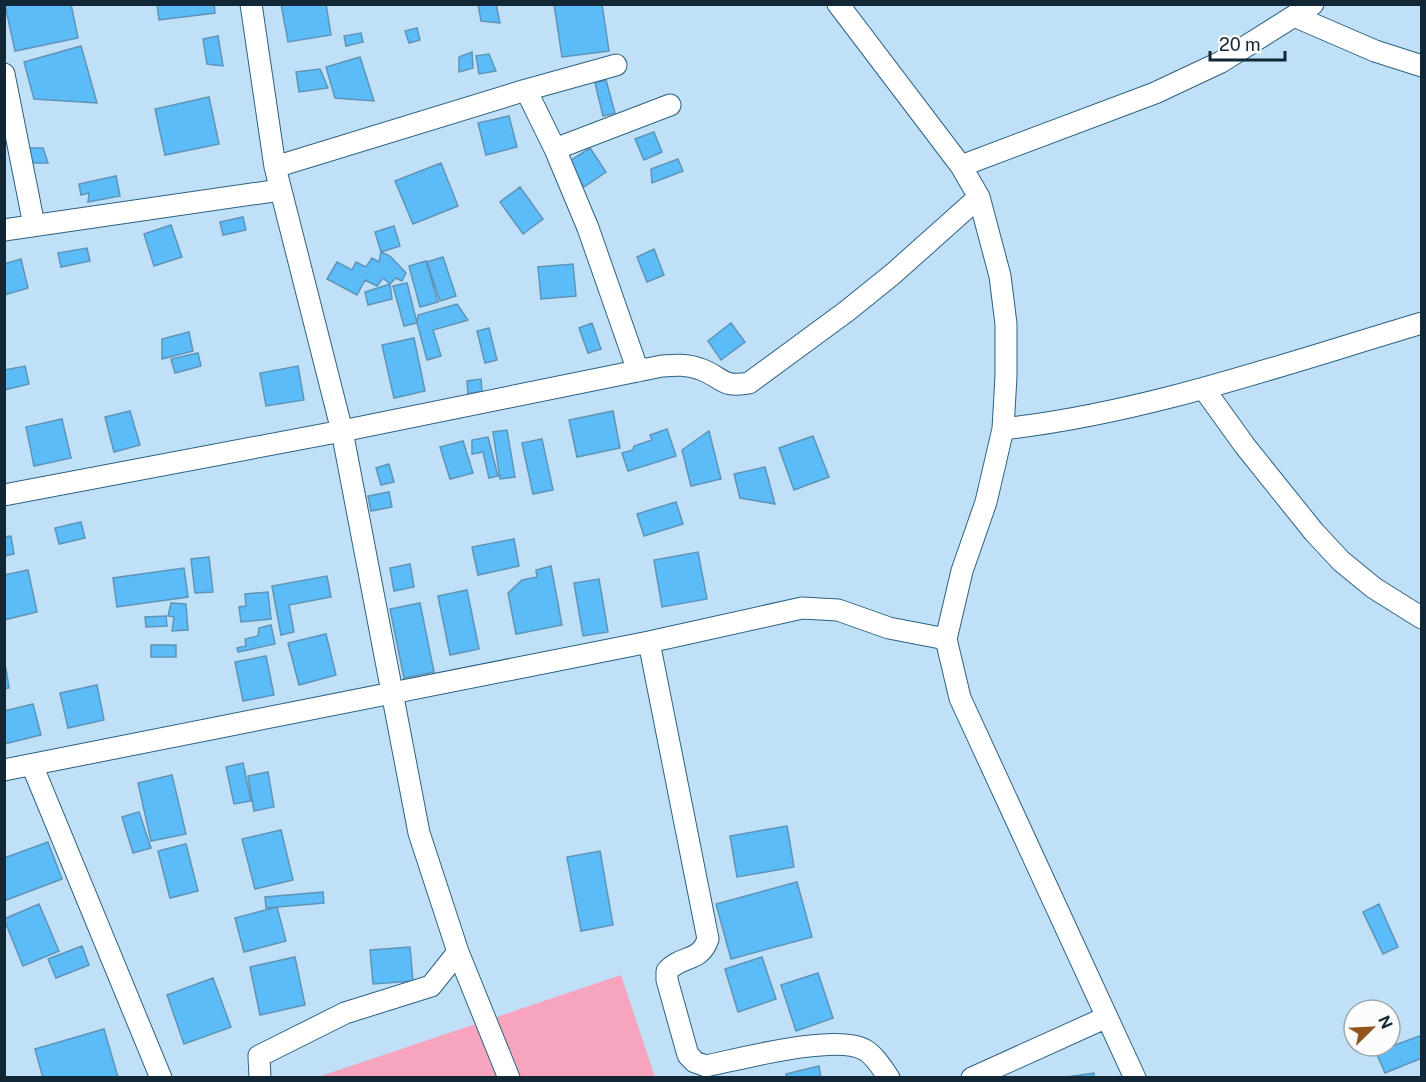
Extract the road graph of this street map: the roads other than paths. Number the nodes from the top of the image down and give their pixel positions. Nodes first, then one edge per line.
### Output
1 (251, 4) edge
2 (838, 4) edge
3 (1313, 4) edge
4 (1294, 16) junction
5 (616, 64) dead end
6 (1422, 66) edge
7 (4, 74) edge
8 (526, 90) junction
9 (670, 105) dead end
10 (555, 148) junction
11 (961, 166) junction
12 (275, 167) junction
13 (280, 190) junction
14 (979, 197) junction
15 (34, 225) junction
16 (4, 230) edge
17 (1422, 323) edge
18 (638, 371) junction
19 (1204, 389) junction
20 (1002, 429) junction
21 (342, 431) junction
22 (4, 495) edge
23 (1422, 618) edge
24 (946, 639) junction
25 (649, 642) junction
26 (392, 694) junction
27 (32, 765) junction
28 (4, 770) edge
29 (458, 952) junction
30 (1107, 1017) junction
31 (161, 1077) edge
32 (260, 1077) edge
33 (509, 1077) edge
34 (890, 1077) edge
35 (972, 1077) edge
36 (1135, 1077) edge

1 - 12 street
2 - 11 street
3 - 4 street
4 - 6 street
4 - 11 street
5 - 8 street
7 - 15 street
8 - 10 street
8 - 12 street
9 - 10 street
10 - 18 street
11 - 14 street
12 - 13 street
13 - 15 street
13 - 21 street
14 - 18 street
14 - 20 street
15 - 16 street
17 - 19 street
18 - 21 street
19 - 20 street
19 - 23 street
20 - 24 street
21 - 22 street
21 - 26 street
24 - 25 street
24 - 30 street
25 - 26 street
25 - 34 street
26 - 27 street
26 - 29 street
27 - 28 street
27 - 31 street
29 - 32 street
29 - 33 street
30 - 35 street
30 - 36 street

